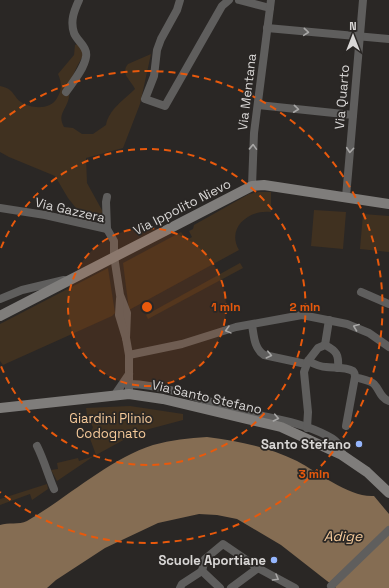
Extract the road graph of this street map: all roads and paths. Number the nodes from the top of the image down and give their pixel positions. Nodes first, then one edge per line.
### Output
1 (79, 0) edge
2 (180, 0) edge
3 (229, 0) edge
4 (239, 0) edge
5 (362, 0) edge
6 (270, 4) edge
7 (267, 28) junction
8 (360, 36) junction
9 (389, 39) edge
10 (66, 92) dead end
11 (258, 105) junction
12 (353, 115) junction
13 (252, 186) junction
14 (107, 197) dead end
15 (346, 197) junction
16 (389, 204) edge
17 (0, 208) edge
18 (107, 229) junction
19 (114, 256) junction
20 (74, 278) junction
21 (361, 292) dead end
22 (3, 297) edge
23 (24, 303) junction
24 (389, 304) edge
25 (0, 316) edge
26 (329, 320) junction
27 (252, 325) junction
28 (325, 345) junction
29 (389, 347) edge
30 (129, 355) junction
31 (307, 363) junction
32 (338, 368) junction
33 (130, 373) junction
34 (355, 377) junction
35 (129, 389) junction
36 (114, 396) junction
37 (386, 400) edge
38 (0, 408) edge
39 (346, 426) dead end
40 (307, 428) junction
41 (37, 446) dead end
42 (342, 455) junction
43 (54, 489) dead end
44 (389, 493) edge
45 (389, 530) edge
46 (258, 568) junction
47 (202, 571) junction
48 (331, 586) dead end
49 (292, 587) edge
50 (180, 588) edge
51 (220, 588) edge
52 (231, 588) edge

1 - 10 street
2 - 3 street
4 - 6 street
5 - 8 street, Via Quarto
6 - 7 street, Via Mentana
7 -> 8 street
7 - 11 street, Via Mentana
8 - 9 street
8 - 12 street, Via Quarto
11 -> 12 street
13 -> 11 street, Via Mentana
12 -> 15 street, Via Quarto
13 - 15 street, Via Ippolito Nievo
13 - 19 street, Via Ippolito Nievo
14 - 18 street
15 - 16 street, Via Ippolito Nievo
17 - 18 street, Via Gazzera
18 - 19 street, Via Gazzera
19 - 20 street, Via Ippolito Nievo
19 - 30 street, Via Gazzera
20 - 22 street
20 - 23 street, Via Ippolito Nievo
21 - 24 street
22 - 23 street
23 - 25 street, Via Ippolito Nievo
26 - 27 street
26 - 28 street
29 -> 26 street
27 -> 30 street
27 -> 31 street
28 - 31 street
28 - 32 street
30 - 33 street, Via Gazzera
31 - 32 street
31 - 40 street
32 - 34 street
33 - 35 street, Via Gazzera
33 - 36 street
34 - 37 street
34 - 39 street
35 - 36 street, Via Santo Stefano
35 -> 40 street
35 - 42 street, Via Santo Stefano
36 - 38 street, Via Santo Stefano
40 - 42 street
41 - 43 street
42 - 44 street, Via Santo Stefano
45 - 48 street
46 - 47 street
46 -> 49 street
46 - 52 street
47 - 50 street
47 - 51 street

